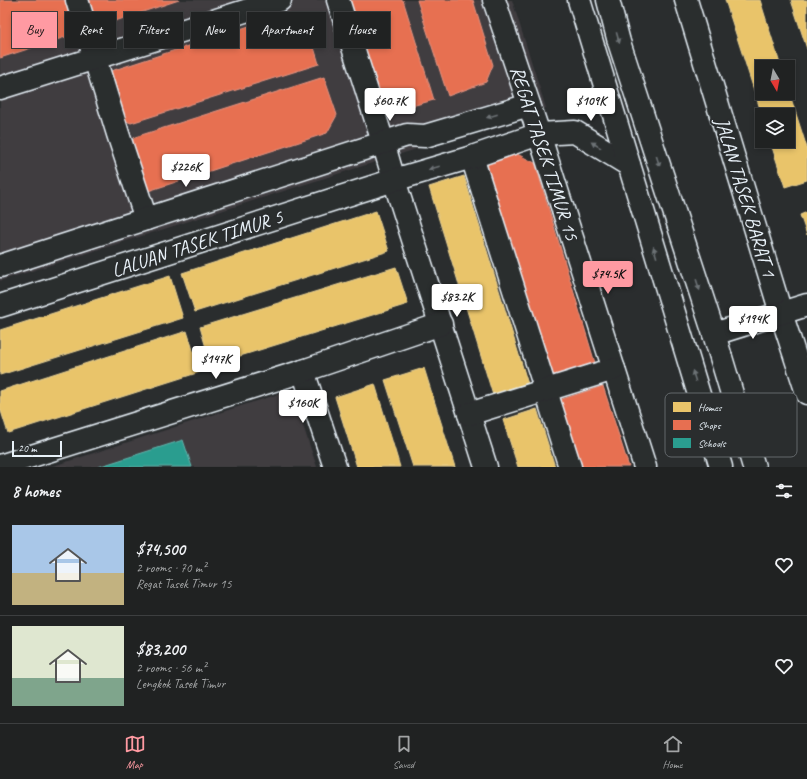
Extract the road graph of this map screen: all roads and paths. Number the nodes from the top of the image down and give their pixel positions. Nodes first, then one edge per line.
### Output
1 (77, 0) edge
2 (280, 0) edge
3 (338, 0) edge
4 (494, 0) edge
5 (579, 0) edge
6 (608, 0) edge
7 (686, 0) edge
8 (95, 58) junction
9 (0, 88) edge
10 (527, 98) junction
11 (539, 134) junction
12 (383, 142) junction
13 (472, 157) junction
14 (629, 165) junction
15 (394, 180) junction
16 (146, 219) junction
17 (0, 266) edge
18 (807, 305) edge
19 (0, 306) edge
20 (781, 313) junction
21 (441, 324) junction
22 (714, 334) junction
23 (614, 369) junction
24 (303, 371) junction
25 (546, 391) junction
26 (698, 393) edge
27 (732, 393) edge
28 (807, 393) edge
29 (469, 414) junction
30 (718, 457) edge
31 (751, 457) edge
32 (0, 466) edge
33 (335, 467) edge
34 (486, 467) edge
35 (570, 467) edge
36 (645, 467) edge
37 (721, 467) edge
38 (754, 467) edge

1 - 8 street
2 - 8 street
3 - 12 street
4 - 10 street, REGAT TASEK TIMUR 15
5 - 14 street
6 -> 22 street
7 - 20 street, JALAN TASEK BARAT 1
8 - 9 street
8 - 16 street
10 - 11 street, REGAT TASEK TIMUR 15
10 - 12 street
11 - 13 street, LALUAN TASEK TIMUR 5
14 -> 11 street, LALUAN TASEK TIMUR 5
11 - 23 street, REGAT TASEK TIMUR 15
12 - 15 street
12 - 16 street
13 -> 15 street, LALUAN TASEK TIMUR 5
13 - 25 street
26 -> 14 street
15 - 19 street, LALUAN TASEK TIMUR 5
15 - 21 street
16 - 17 street
18 - 20 street
20 - 22 street
20 - 28 street, JALAN TASEK BARAT 1
21 - 24 street
21 - 29 street
22 - 27 street
23 - 25 street
23 - 36 street, REGAT TASEK TIMUR 15
24 - 32 street
24 - 33 street
25 - 29 street
25 - 35 street
29 - 34 street
37 -> 30 street
31 - 38 street

